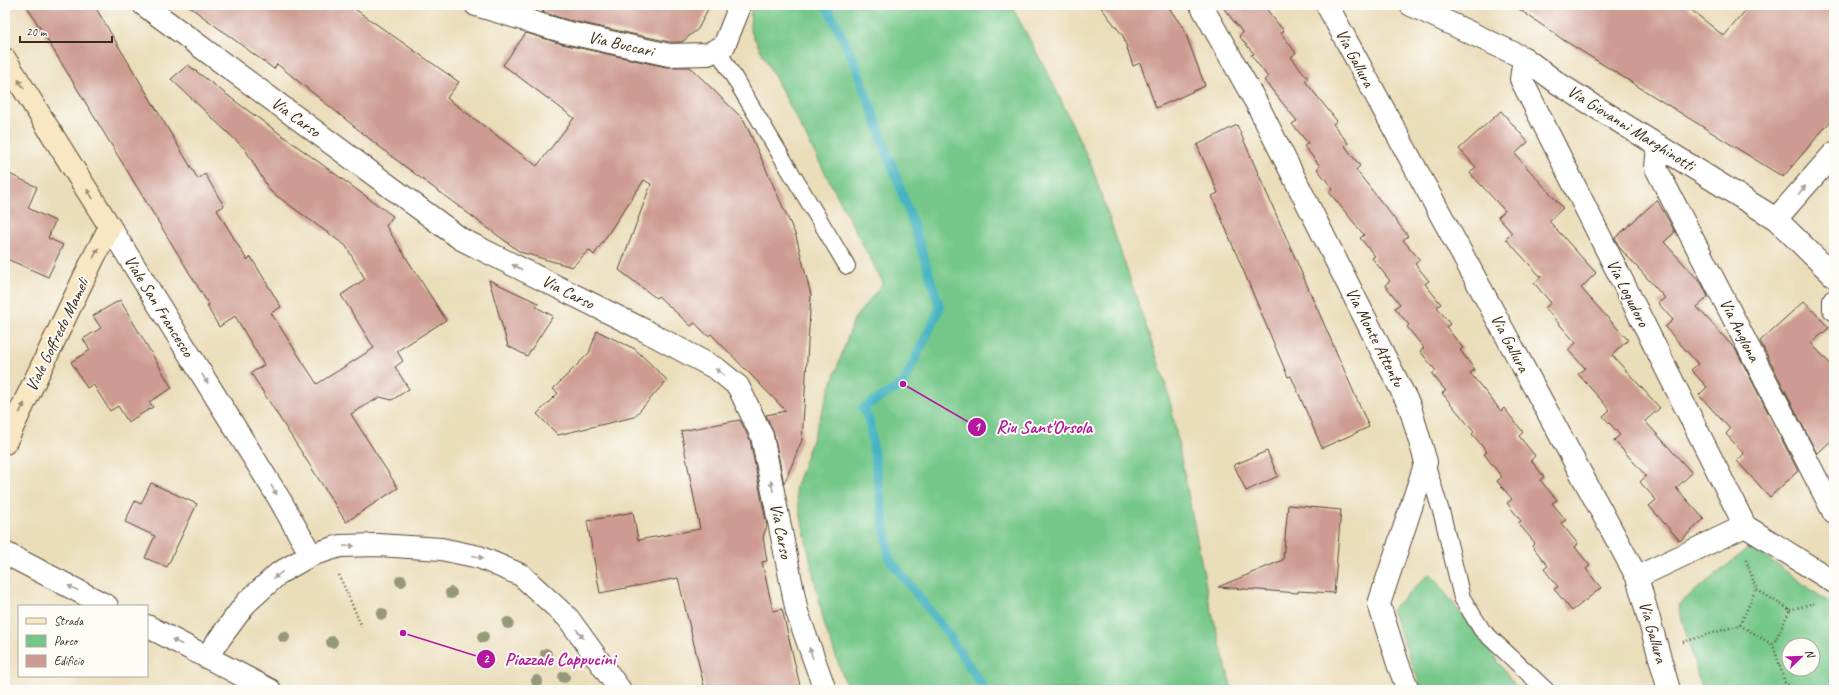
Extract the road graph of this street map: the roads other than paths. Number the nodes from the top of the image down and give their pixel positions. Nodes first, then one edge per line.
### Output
1 (144, 5) edge
2 (476, 5) edge
3 (735, 5) edge
4 (1201, 5) edge
5 (1327, 5) edge
6 (1411, 5) edge
7 (717, 49) junction
8 (1524, 58) junction
9 (5, 59) edge
10 (1658, 145) junction
11 (1834, 153) edge
12 (1776, 219) junction
13 (110, 227) junction
14 (847, 266) dead end
15 (1834, 276) edge
16 (1834, 301) edge
17 (1834, 309) edge
18 (5, 443) edge
19 (1426, 462) junction
20 (1834, 513) edge
21 (1740, 528) junction
22 (5, 553) edge
23 (312, 555) junction
24 (1637, 577) junction
25 (1834, 582) edge
26 (105, 605) edge
27 (148, 627) edge
28 (206, 657) junction
29 (270, 690) edge
30 (620, 690) edge
31 (825, 690) edge
32 (1408, 690) edge
33 (1546, 690) edge
34 (1669, 690) edge

31 -> 1 street, Via Carso
2 - 7 street, Via Buccari
3 - 7 street
4 - 19 street, Via Monte Attentu
5 - 24 street, Via Gallura
6 - 8 street, Via Giovanni Marghinotti
7 - 14 lane
8 - 10 street, Via Giovanni Marghinotti
8 - 21 street, Via Logudoro
13 -> 9 main road, Viale San Francesco
10 - 12 street, Via Giovanni Marghinotti
10 - 20 street, Via Anglona
12 -> 11 street
12 - 15 street, Via Giovanni Marghinotti
18 -> 13 main road, Viale Goffredo Mameli
13 -> 23 street, Viale San Francesco
16 - 17 street
19 - 32 street
19 - 33 lane
21 - 24 street
21 - 25 street
26 -> 22 street
23 -> 28 street
23 -> 30 street
24 - 34 street, Via Gallura
28 -> 27 street
28 - 29 street

